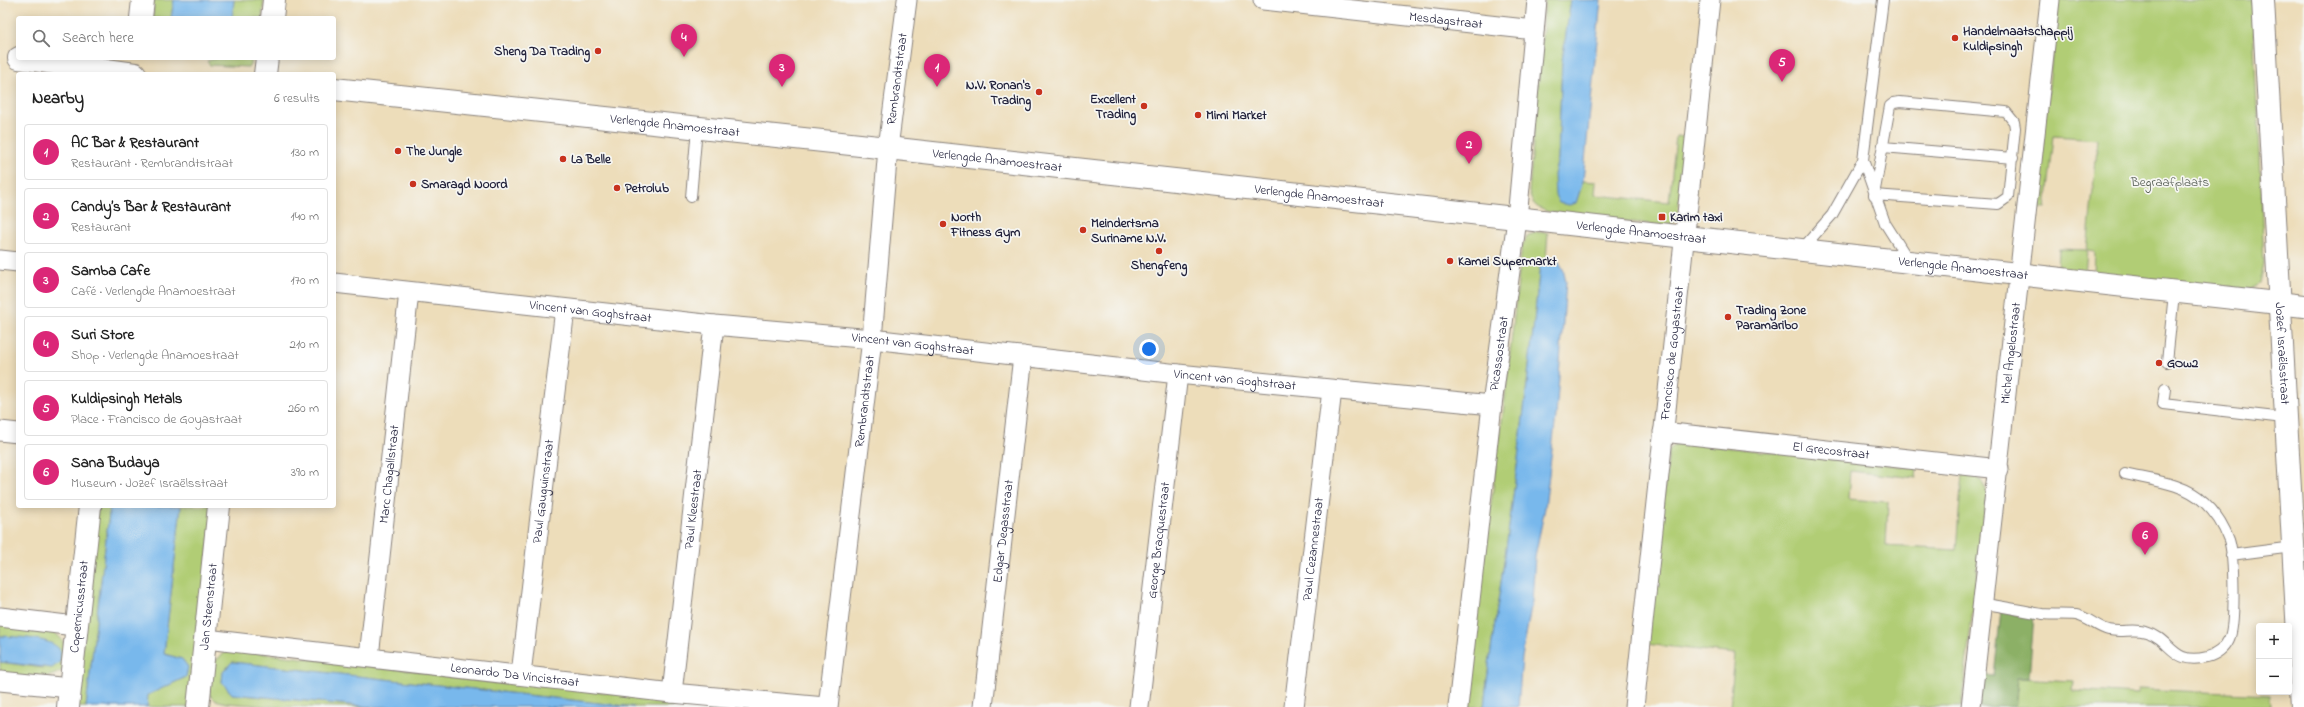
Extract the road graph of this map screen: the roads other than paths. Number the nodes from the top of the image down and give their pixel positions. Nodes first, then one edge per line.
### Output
1 (143, 0) edge
2 (274, 0) edge
3 (908, 0) edge
4 (1263, 0) edge
5 (1537, 0) edge
6 (1710, 0) edge
7 (1883, 0) edge
8 (2050, 0) edge
9 (2263, 0) edge
10 (1376, 7) edge
11 (141, 16) edge
12 (272, 16) edge
13 (1534, 30) junction
14 (0, 55) edge
15 (16, 58) edge
16 (33, 60) edge
17 (136, 60) edge
18 (267, 60) edge
19 (120, 72) edge
20 (135, 72) edge
21 (265, 72) edge
22 (336, 89) edge
23 (697, 128) junction
24 (1883, 147) junction
25 (888, 148) junction
26 (2013, 158) junction
27 (1863, 160) junction
28 (1874, 195) junction
29 (691, 197) dead end
30 (1517, 219) junction
31 (1684, 237) junction
32 (1802, 250) junction
33 (0, 260) edge
34 (1910, 261) junction
35 (16, 262) edge
36 (2019, 274) junction
37 (336, 284) edge
38 (409, 292) junction
39 (2174, 293) junction
40 (2279, 303) junction
41 (2304, 306) edge
42 (565, 309) junction
43 (714, 324) junction
44 (872, 339) junction
45 (1023, 356) junction
46 (2167, 362) dead end
47 (1178, 374) junction
48 (2164, 389) dead end
49 (1332, 390) junction
50 (1492, 405) junction
51 (2284, 418) junction
52 (0, 431) edge
53 (1663, 432) junction
54 (16, 433) edge
55 (1999, 468) junction
56 (2125, 474) dead end
57 (90, 508) edge
58 (219, 508) edge
59 (2293, 547) junction
60 (2231, 555) junction
61 (1983, 604) junction
62 (0, 617) edge
63 (75, 626) junction
64 (206, 639) junction
65 (369, 657) junction
66 (521, 674) junction
67 (0, 681) edge
68 (672, 693) junction
69 (69, 698) edge
70 (201, 707) edge
71 (827, 707) edge
72 (983, 707) edge
73 (1139, 707) edge
74 (1294, 707) edge
75 (1458, 707) edge
76 (1634, 707) edge
77 (1971, 707) edge
78 (2302, 707) edge

1 - 11 street
2 - 12 street
3 - 25 street, Rembrandtstraat
4 - 10 street, Mesdagstraat
5 - 13 street, Picassostraat
6 - 31 street, Francisco de Goyastraat
7 - 27 lane
8 - 36 street, Michel Angelostraat
9 - 40 street, Jozef Israëlsstraat
10 - 13 street, Mesdagstraat
13 - 30 street, Picassostraat
14 - 15 street
16 - 19 street
17 - 20 street
18 - 21 street
22 - 23 street, Verlengde Anamoestraat
23 - 25 street, Verlengde Anamoestraat
23 - 29 lane
24 - 26 lane
24 - 26 lane
24 - 28 lane
25 - 30 street, Verlengde Anamoestraat
25 - 44 street, Rembrandtstraat
26 - 28 lane
27 - 28 lane
27 - 32 lane
28 - 34 lane
30 - 31 street, Verlengde Anamoestraat
30 - 50 street, Picassostraat
31 - 32 street, Verlengde Anamoestraat
31 - 53 street, Francisco de Goyastraat
32 - 34 street, Verlengde Anamoestraat
33 - 35 street
34 - 36 street, Verlengde Anamoestraat
36 - 39 street, Verlengde Anamoestraat
36 - 55 street, Michel Angelostraat
37 - 38 street, Vincent van Goghstraat
38 - 42 street, Vincent van Goghstraat
38 - 65 street, Marc Chagallstraat
39 - 40 street, Verlengde Anamoestraat
39 - 46 lane
40 - 41 street, Verlengde Anamoestraat
40 - 51 street, Jozef Israëlsstraat
42 - 43 street, Vincent van Goghstraat
42 - 66 street, Paul Gauguinstraat
43 - 44 street, Vincent van Goghstraat
43 - 68 street, Paul Kleestraat
44 - 45 street, Vincent van Goghstraat
44 - 71 street, Rembrandtstraat
45 - 47 street, Vincent van Goghstraat
45 - 72 street, Edgar Degasstraat
47 - 49 street, Vincent van Goghstraat
47 - 73 street, George Bracquestraat
48 - 51 lane
49 - 50 street, Vincent van Goghstraat
49 - 74 street, Paul Cezannestraat
50 - 75 street, Picassostraat
51 - 59 street, Jozef Israëlsstraat
52 - 54 street
53 - 55 street, El Grecostraat
53 - 76 street, Francisco de Goyastraat
55 - 61 street, Michel Angelostraat
56 - 60 lane
57 - 63 street, Copernicusstraat
58 - 64 street, Jan Steenstraat
59 - 60 lane
59 - 78 street, Jozef Israëlsstraat
60 - 61 lane
61 - 77 street, Michel Angelostraat
62 - 63 street
63 - 69 street, Copernicusstraat
64 - 65 street, Leonardo Da Vincistraat
64 - 70 street, Jan Steenstraat
65 - 66 street, Leonardo Da Vincistraat
66 - 68 street, Leonardo Da Vincistraat
67 - 69 street
68 - 71 street, Leonardo Da Vincistraat

